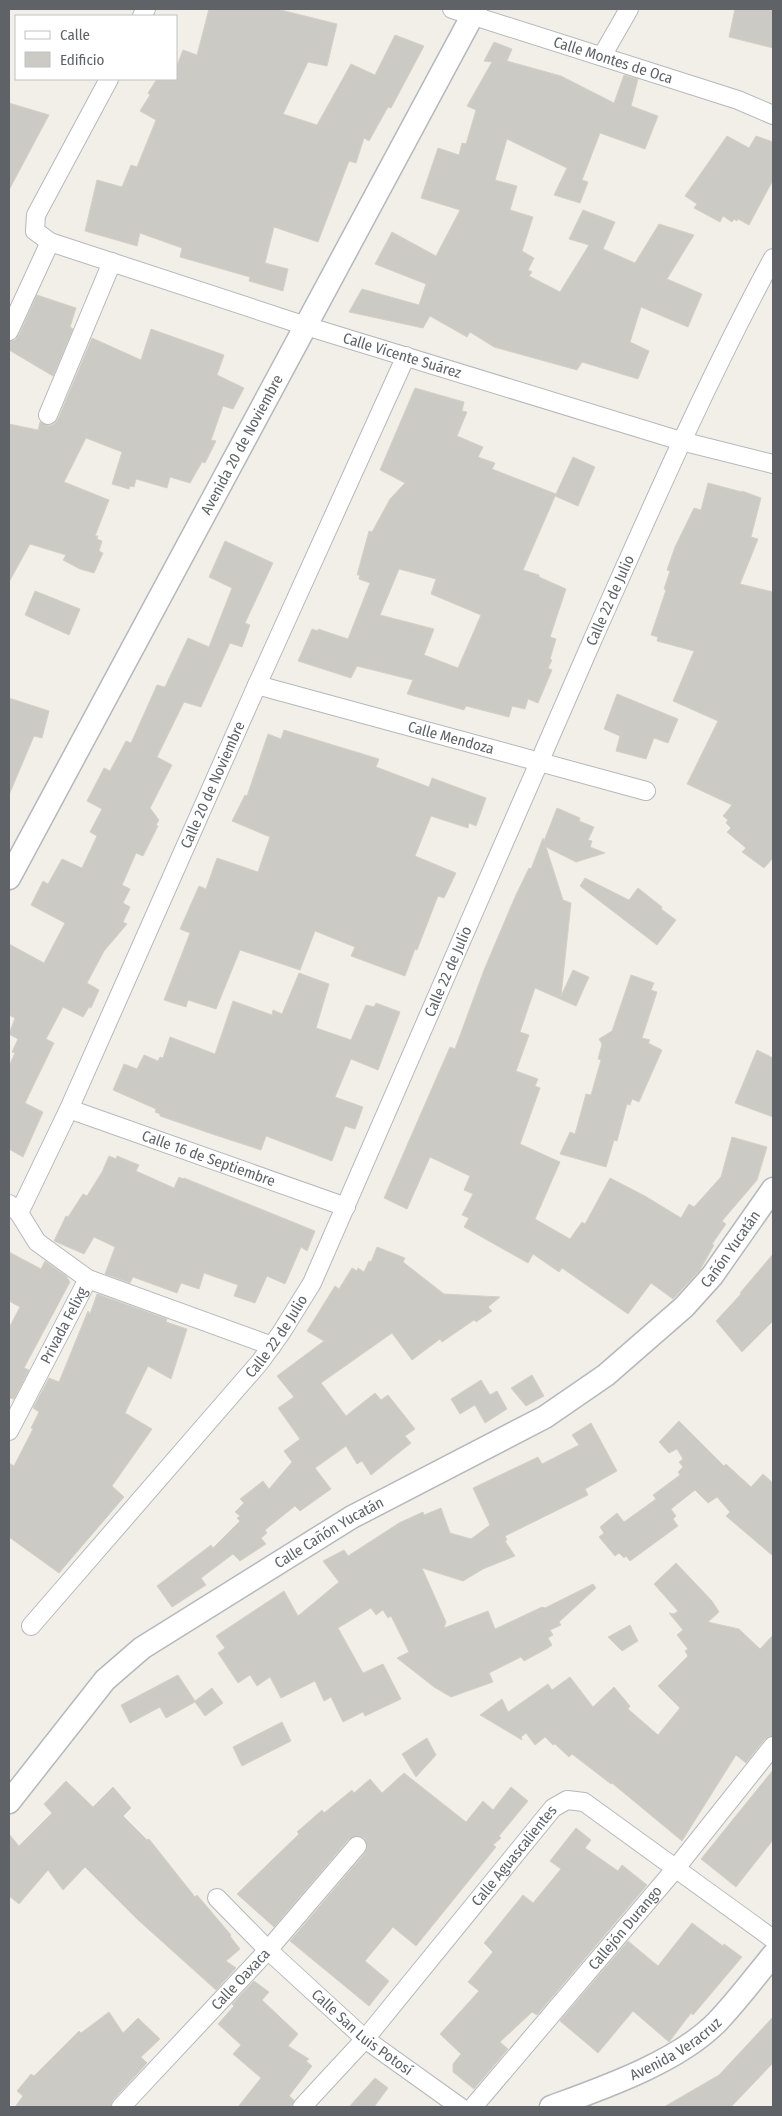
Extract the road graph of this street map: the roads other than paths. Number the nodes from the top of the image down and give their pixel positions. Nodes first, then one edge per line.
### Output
1 (630, 9) edge
2 (467, 11) edge
3 (602, 56) junction
4 (108, 80) edge
5 (773, 115) edge
6 (50, 242) junction
7 (773, 258) edge
8 (112, 262) junction
9 (306, 326) junction
10 (9, 331) edge
11 (406, 356) junction
12 (48, 415) dead end
13 (681, 441) junction
14 (773, 464) edge
15 (256, 684) junction
16 (539, 761) junction
17 (646, 790) dead end
18 (9, 878) edge
19 (69, 1109) junction
20 (773, 1189) edge
21 (346, 1207) junction
22 (14, 1208) edge
23 (88, 1279) junction
24 (684, 1307) joint
25 (272, 1346) junction
26 (9, 1431) edge
27 (31, 1626) dead end
28 (773, 1746) edge
29 (9, 1802) edge
30 (357, 1846) dead end
31 (676, 1868) junction
32 (217, 1898) dead end
33 (773, 1939) edge
34 (268, 1950) junction
35 (773, 1955) edge
36 (365, 2040) junction
37 (120, 2107) edge
38 (302, 2107) edge
39 (460, 2107) edge
40 (473, 2107) edge
41 (551, 2107) edge

1 - 3 street
2 - 3 street, Calle Montes de Oca
2 - 9 street, Avenida 20 de Noviembre
3 - 5 street, Calle Montes de Oca
4 - 6 street, Calle Vicente Suárez
6 - 8 street, Calle Vicente Suárez
6 - 10 street
7 - 13 street, Calle 22 de Julio
8 - 9 street, Calle Vicente Suárez
8 - 12 street
9 - 11 street, Calle Vicente Suárez
9 - 18 street, Avenida 20 de Noviembre
11 - 13 street, Calle Vicente Suárez
11 - 15 street, Calle 20 de Noviembre
13 - 14 street, Calle Vicente Suárez
13 - 16 street, Calle 22 de Julio
15 - 16 street, Calle Mendoza
15 - 19 street, Calle 20 de Noviembre
16 - 17 street, Calle Mendoza
16 - 21 street, Calle 22 de Julio
19 - 21 street, Calle 16 de Septiembre
19 - 22 street, Calle 20 de Noviembre
20 - 24 street, Cañón Yucatán
21 - 25 street, Calle 22 de Julio
22 - 23 street, Privada Felixg
23 - 25 street
23 - 26 street, Privada Felixg
24 - 29 street, Calle Cañón Yucatán
25 - 27 street, Calle 22 de Julio
28 - 31 street, Callejón Durango
30 - 34 street, Calle Oaxaca
31 - 33 street, Calle Aguascalientes
31 - 36 street, Calle Aguascalientes
31 - 40 street, Callejón Durango
32 - 34 street, Calle San Luis Potosí
34 - 36 street, Calle San Luis Potosí
34 - 37 street, Calle Oaxaca
35 - 41 street, Avenida Veracruz
36 - 38 street, Calle Aguascalientes
36 - 39 street, Calle San Luis Potosí

